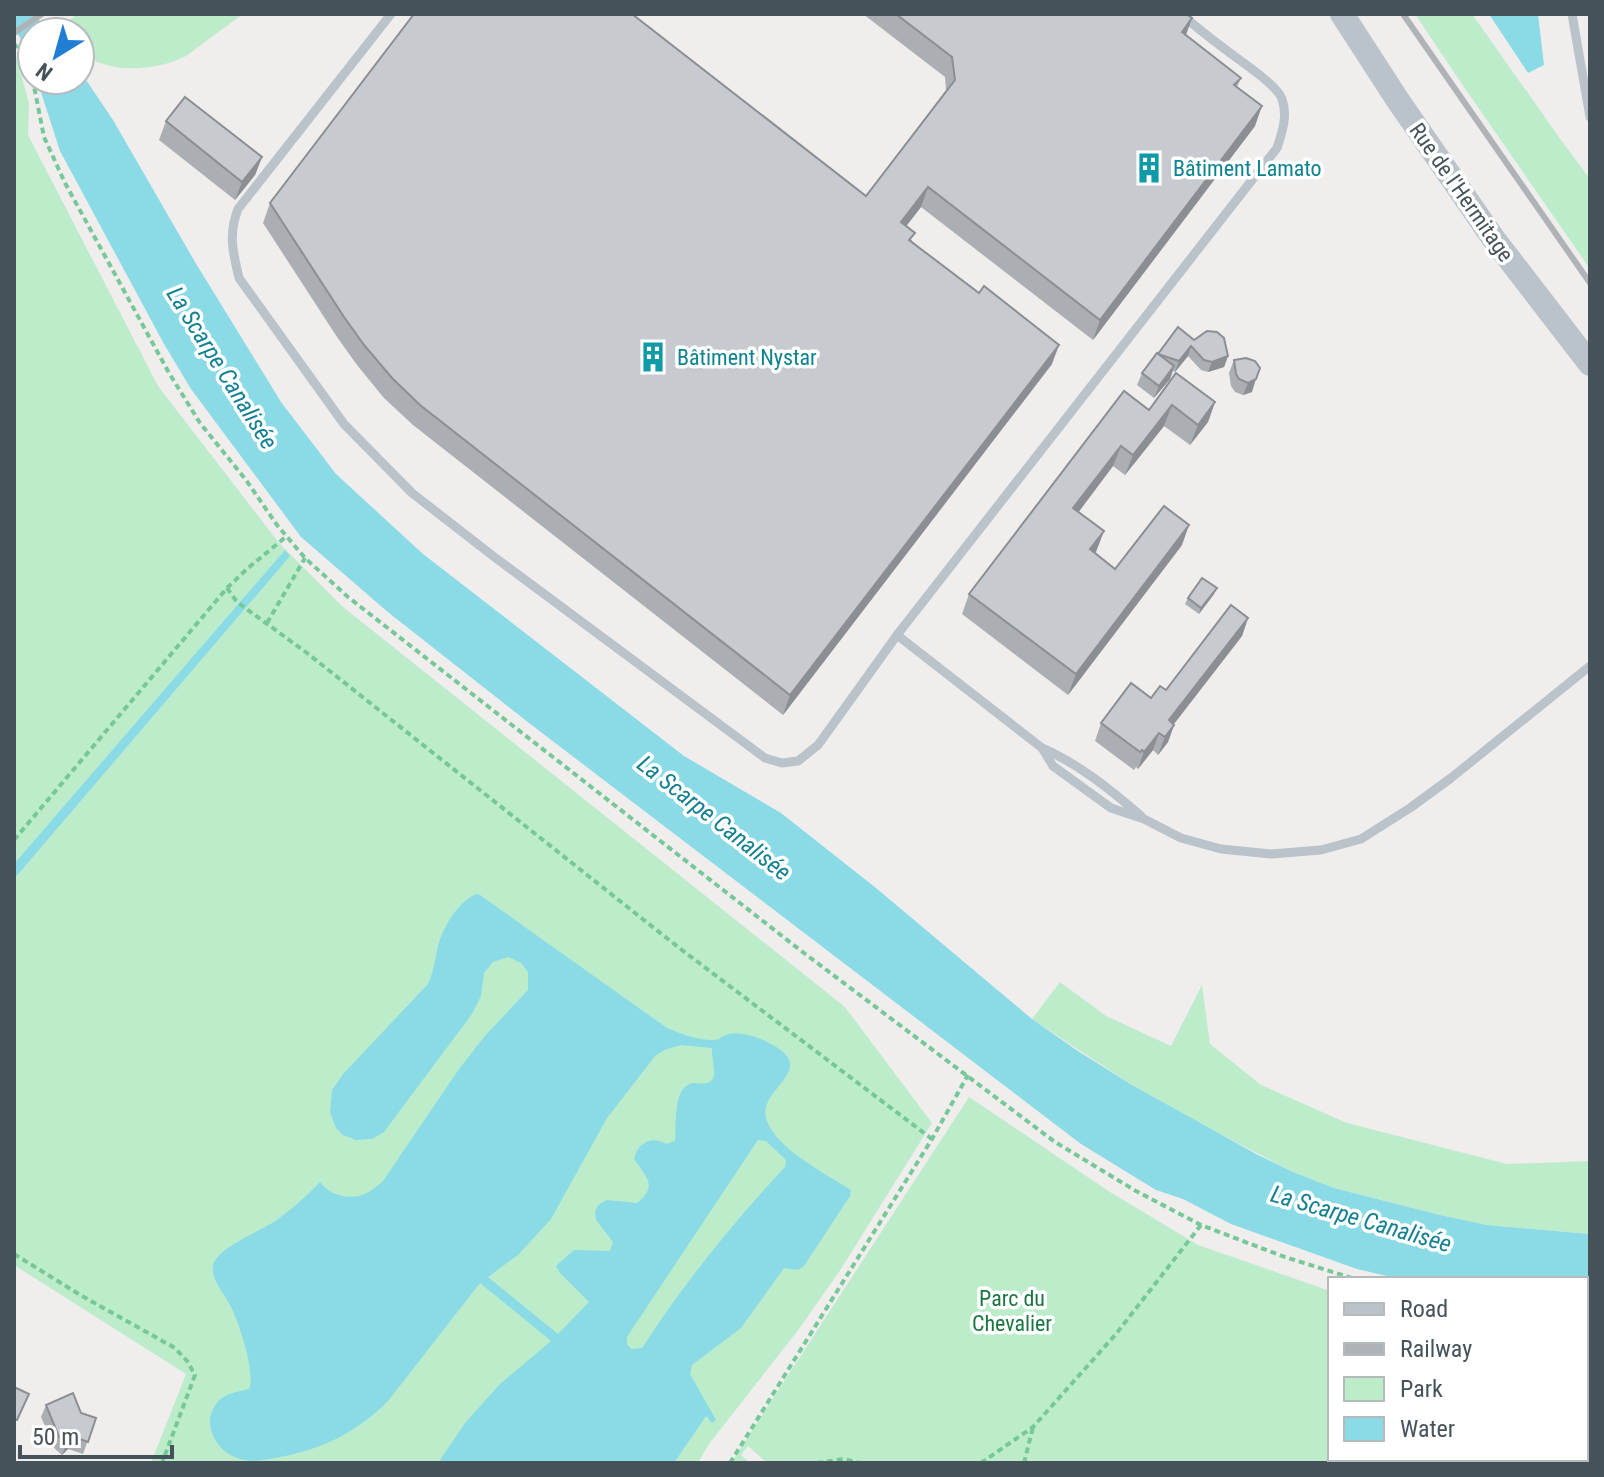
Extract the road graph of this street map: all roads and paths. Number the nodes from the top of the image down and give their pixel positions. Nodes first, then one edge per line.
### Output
1 (391, 14) edge
2 (1181, 14) edge
3 (1342, 14) edge
4 (1572, 14) edge
5 (14, 43) edge
6 (1590, 117) edge
7 (1590, 364) edge
8 (287, 536) junction
9 (305, 558) junction
10 (227, 588) junction
11 (267, 623) junction
12 (897, 635) junction
13 (1590, 666) edge
14 (14, 840) edge
15 (968, 1075) junction
16 (932, 1139) junction
17 (1201, 1225) junction
18 (14, 1254) edge
19 (1349, 1277) edge
20 (1033, 1427) junction
21 (162, 1463) edge
22 (730, 1463) edge
23 (817, 1463) edge
24 (860, 1463) edge
25 (981, 1463) edge
26 (1024, 1463) edge

1 - 12 lane
2 - 12 lane
3 - 7 street, Rue de l'Hermitage
4 - 6 lane
5 - 8 path
8 - 9 path
8 - 10 path
9 - 11 path
9 - 15 path
10 - 11 path
10 - 14 path
11 - 16 path
12 - 13 lane
15 - 16 path
15 - 17 path
16 - 22 path
17 - 19 path
17 - 20 path
18 - 21 path
20 - 25 path
20 - 26 path
23 - 24 path

